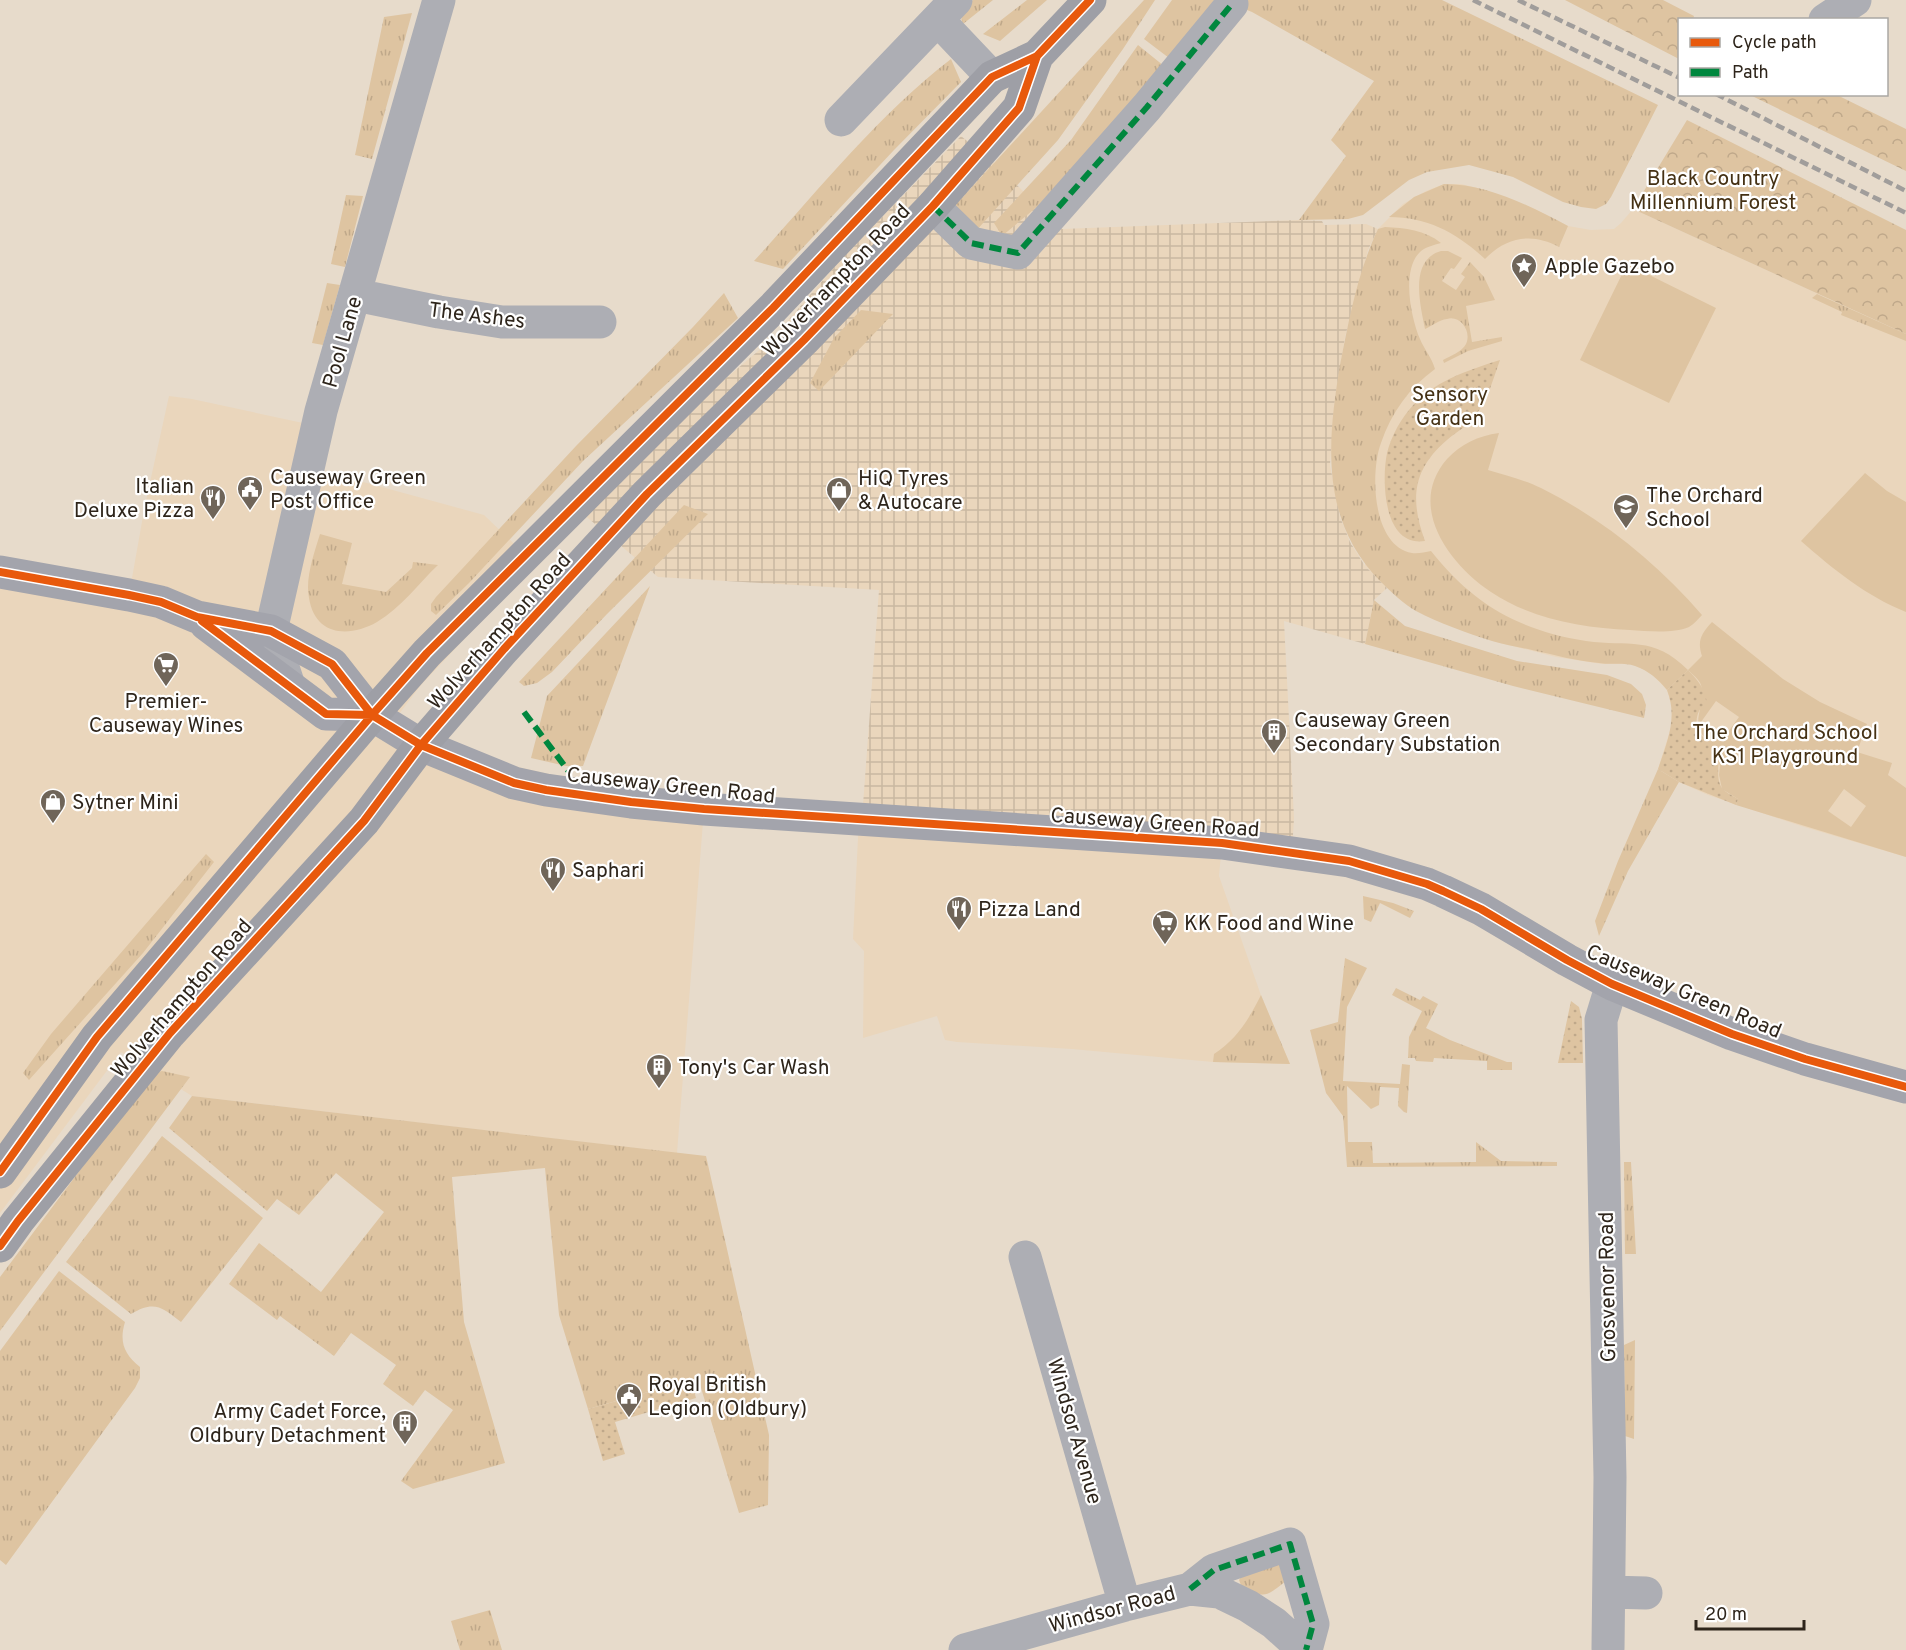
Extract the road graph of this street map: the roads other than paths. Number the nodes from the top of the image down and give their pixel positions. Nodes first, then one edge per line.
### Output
1 (439, 0) edge
2 (1090, 0) edge
3 (1855, 0) edge
4 (1232, 4) dead end
5 (947, 10) edge
6 (1828, 18) edge
7 (1037, 56) junction
8 (992, 77) junction
9 (841, 120) dead end
10 (933, 206) junction
11 (356, 295) junction
12 (600, 322) dead end
13 (0, 572) edge
14 (197, 617) junction
15 (271, 631) junction
16 (289, 686) junction
17 (372, 715) junction
18 (421, 745) junction
19 (1612, 984) junction
20 (1906, 1087) edge
21 (0, 1172) edge
22 (0, 1246) edge
23 (1025, 1257) dead end
24 (1190, 1589) junction
25 (1609, 1592) junction
26 (1646, 1593) dead end
27 (1125, 1605) junction
28 (1608, 1648) dead end
29 (965, 1650) edge
30 (1305, 1650) edge

1 - 11 street, Pool Lane
2 - 7 highway, Wolverhampton Road
3 - 6 street
4 - 10 street, Wolverhampton Road
5 - 8 street
5 - 9 street
7 - 8 highway, Wolverhampton Road
7 - 10 highway, Wolverhampton Road
8 - 17 highway, Wolverhampton Road
10 - 18 highway, Wolverhampton Road
11 - 12 street, The Ashes
11 - 15 street, Pool Lane
13 - 14 main road, Causeway Green Road
14 - 15 main road, Causeway Green Road
14 - 16 main road, Causeway Green Road
15 - 16 street
15 - 17 main road, Causeway Green Road
16 - 17 main road, Causeway Green Road
17 - 18 main road, Causeway Green Road
17 - 21 highway, Wolverhampton Road
18 - 19 main road, Causeway Green Road
18 - 22 highway, Wolverhampton Road
19 - 20 main road, Causeway Green Road
19 - 25 street, Grosvenor Road
23 - 27 street, Windsor Avenue
24 - 27 street, Windsor Road
24 - 30 street, Windsor Road
24 - 30 street, Windsor Road
25 - 26 street
25 - 28 street, Grosvenor Road
27 - 29 street, Windsor Road

